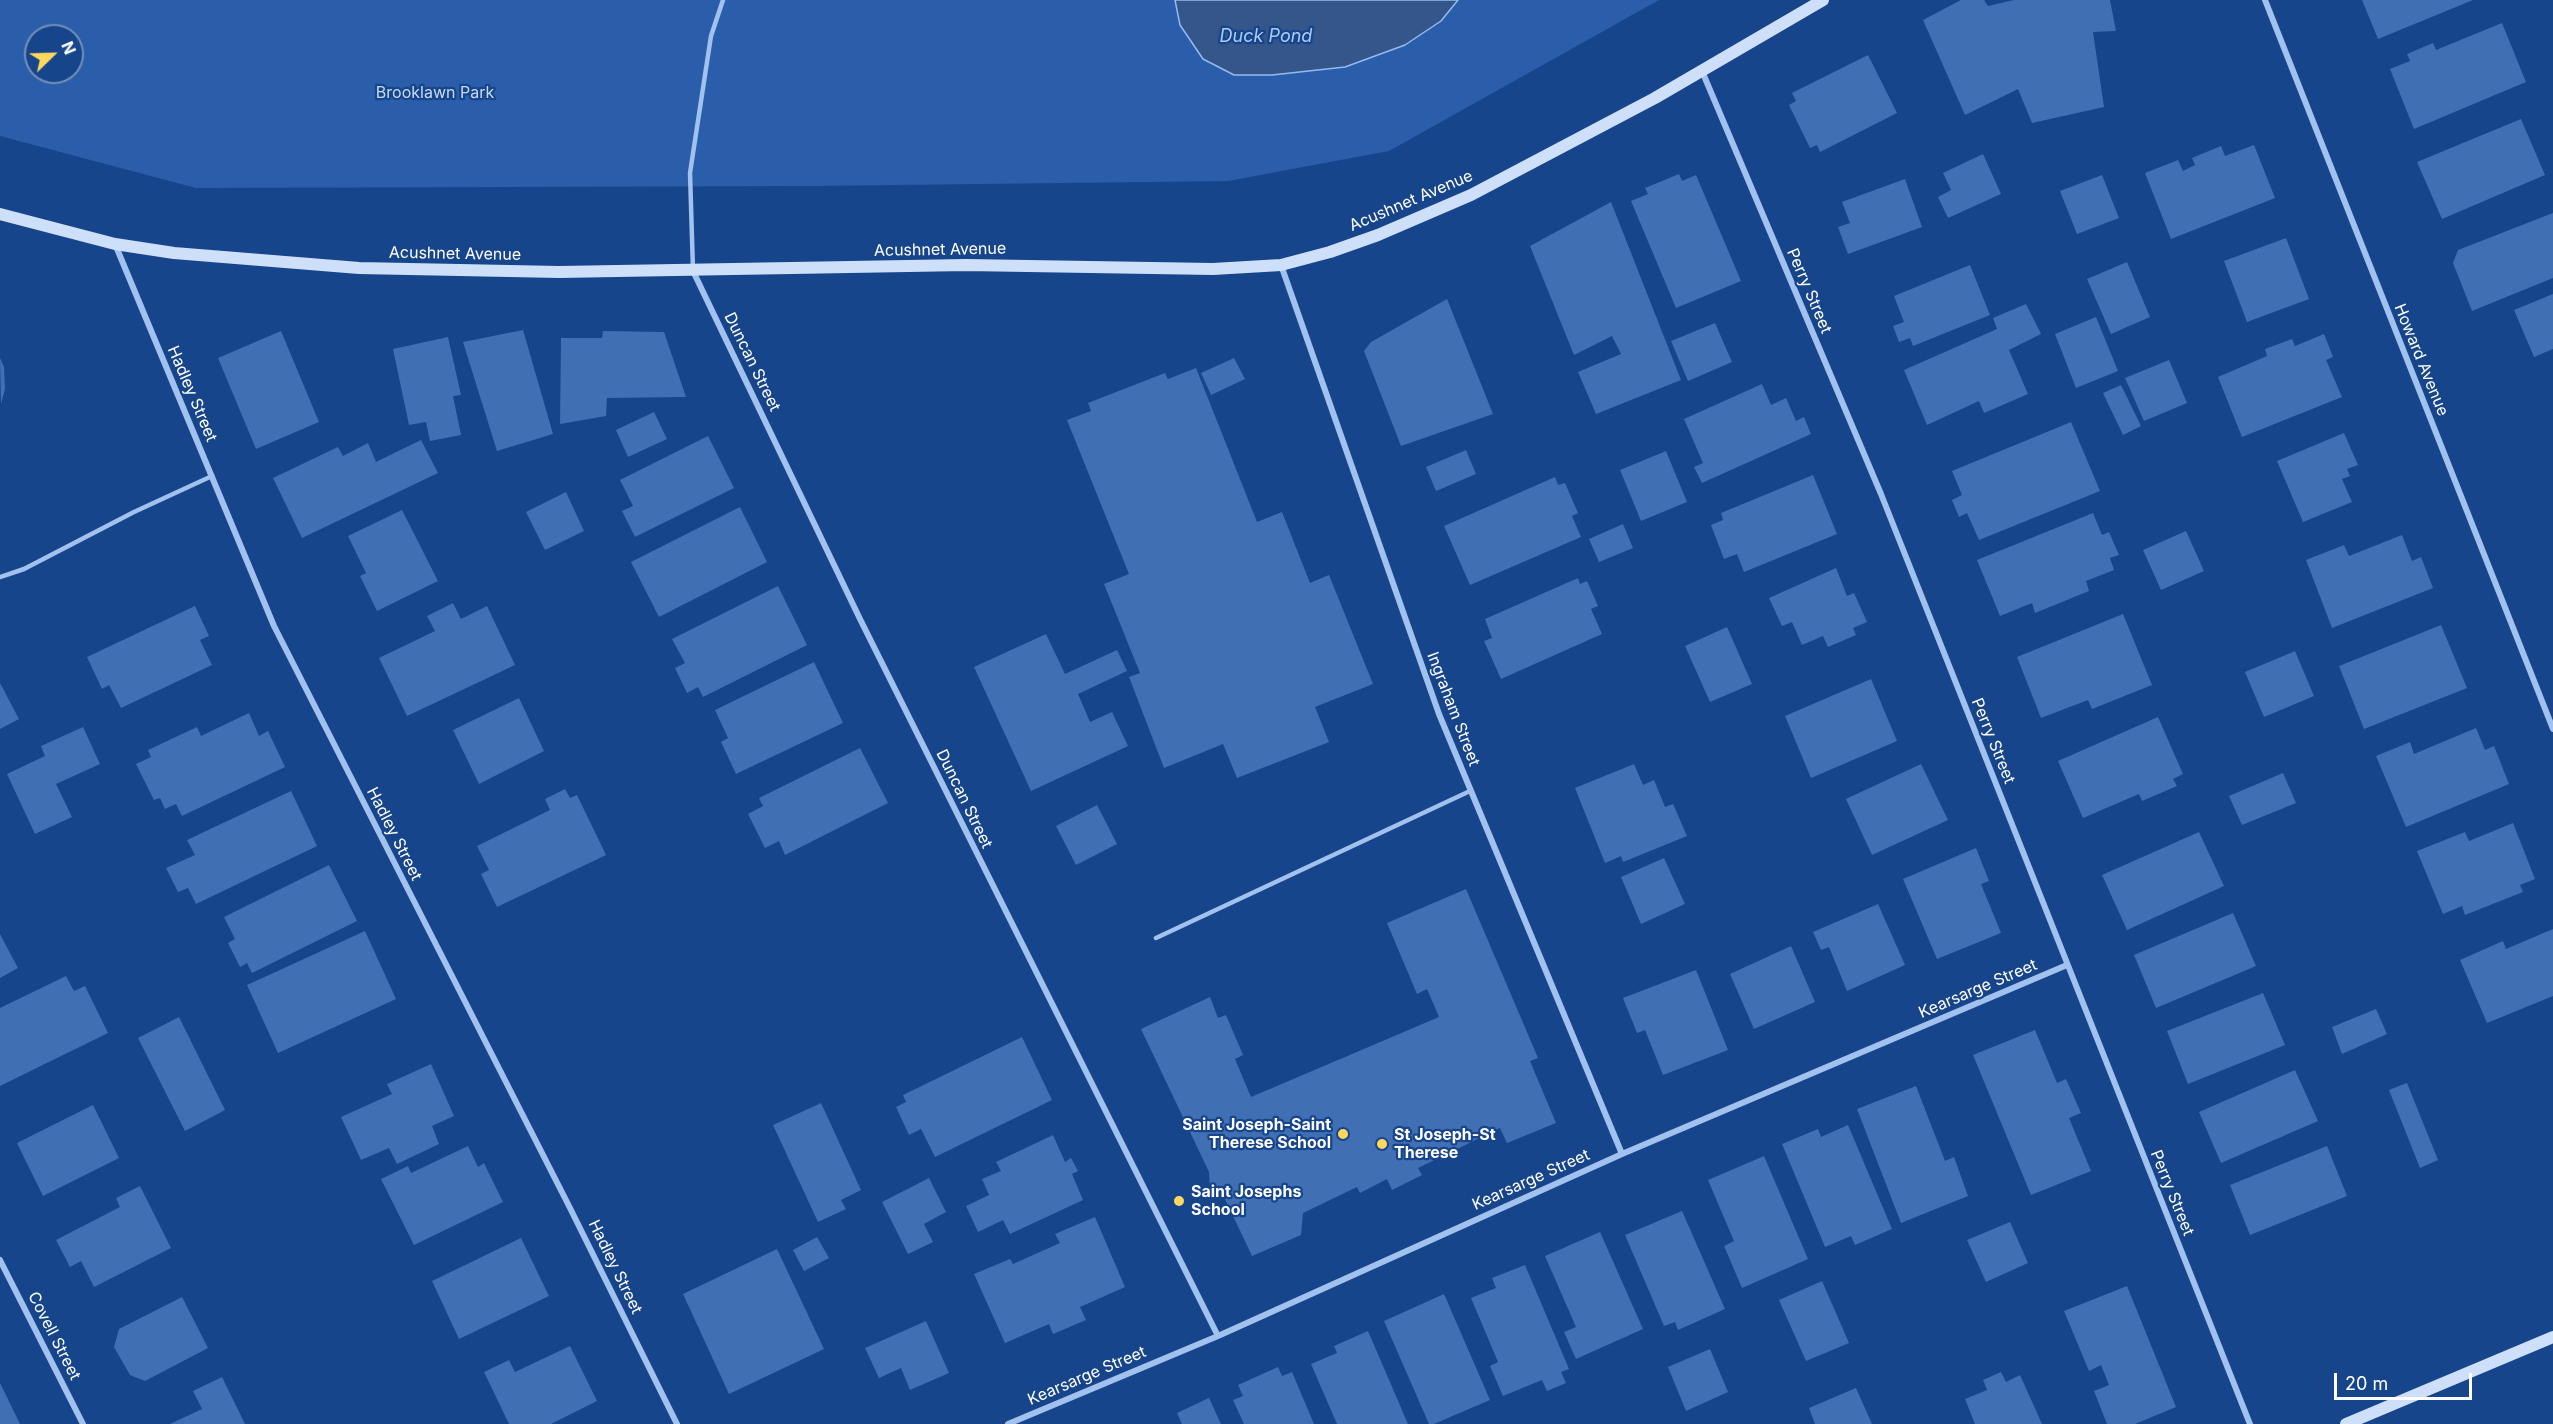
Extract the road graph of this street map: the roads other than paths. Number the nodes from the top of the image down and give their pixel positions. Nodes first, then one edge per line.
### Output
1 (723, 0) edge
2 (1823, 0) edge
3 (2265, 0) edge
4 (1702, 71) junction
5 (0, 214) edge
6 (115, 244) junction
7 (1281, 265) junction
8 (693, 271) junction
9 (212, 476) junction
10 (0, 577) edge
11 (2553, 729) edge
12 (1470, 791) junction
13 (1156, 938) dead end
14 (2067, 965) junction
15 (1622, 1154) junction
16 (0, 1260) edge
17 (1218, 1336) junction
18 (2553, 1337) edge
19 (83, 1424) edge
20 (677, 1424) edge
21 (1008, 1424) edge
22 (2250, 1424) edge
23 (2346, 1424) edge

1 - 8 lane
2 - 4 main road, Acushnet Avenue
3 - 11 street, Howard Avenue
4 - 7 main road, Acushnet Avenue
4 - 14 street, Perry Street
5 - 6 main road, Acushnet Avenue
6 - 8 main road, Acushnet Avenue
6 - 9 street, Hadley Street
7 - 8 main road, Acushnet Avenue
7 - 12 street, Ingraham Street
8 - 17 street, Duncan Street
9 - 10 lane
9 - 20 street, Hadley Street
12 - 13 lane
12 - 15 street, Ingraham Street
14 - 15 street, Kearsarge Street
14 - 22 street, Perry Street
15 - 17 street, Kearsarge Street
16 - 19 street, Covell Street
17 - 21 street, Kearsarge Street
18 - 23 main road

